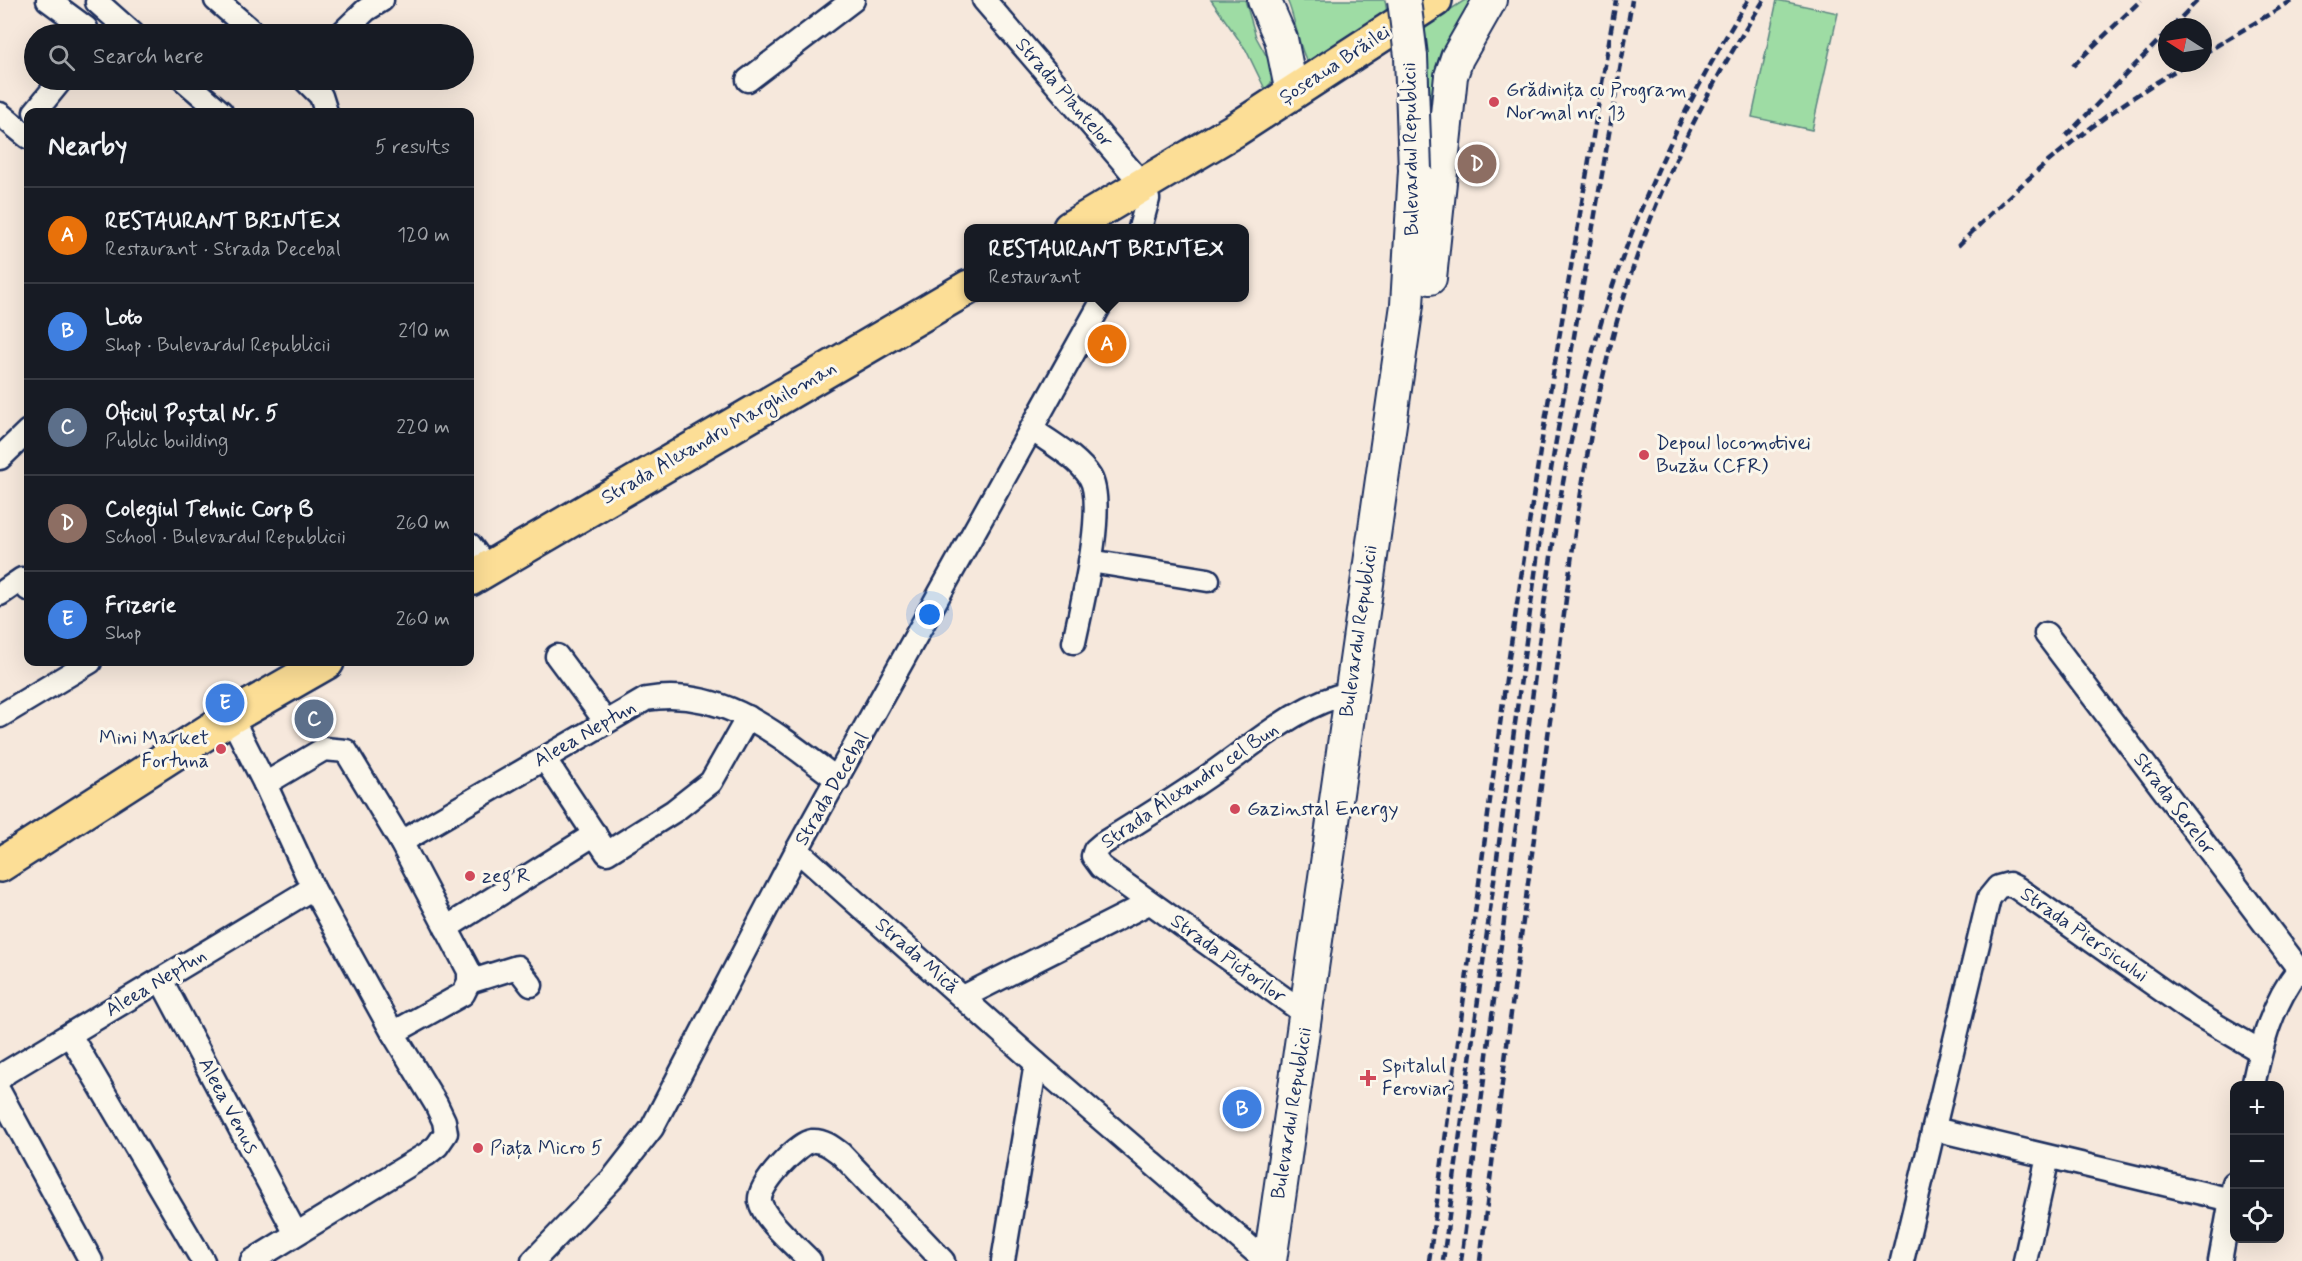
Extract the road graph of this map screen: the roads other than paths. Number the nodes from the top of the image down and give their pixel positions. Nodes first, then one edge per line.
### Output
1 (48, 0) edge
2 (216, 0) edge
3 (382, 0) edge
4 (853, 0) edge
5 (984, 0) edge
6 (1264, 0) edge
7 (1404, 0) edge
8 (1435, 0) edge
9 (1490, 0) edge
10 (97, 1) edge
11 (77, 24) edge
12 (88, 24) edge
13 (122, 24) edge
14 (244, 24) edge
15 (351, 24) edge
16 (748, 80) dead end
17 (53, 90) edge
18 (196, 90) edge
19 (315, 90) edge
20 (1292, 93) junction
21 (38, 108) edge
22 (216, 108) edge
23 (325, 108) edge
24 (0, 114) edge
25 (24, 129) edge
26 (1143, 185) junction
27 (1077, 224) edge
28 (1141, 224) edge
29 (964, 290) edge
30 (1101, 302) edge
31 (1033, 430) junction
32 (24, 438) edge
33 (0, 458) edge
34 (1383, 461) junction
35 (1090, 561) junction
36 (476, 564) edge
37 (1208, 580) dead end
38 (24, 582) edge
39 (0, 594) edge
40 (2046, 634) dead end
41 (1074, 642) dead end
42 (556, 656) dead end
43 (79, 666) edge
44 (320, 666) edge
45 (1350, 693) junction
46 (0, 717) edge
47 (231, 717) junction
48 (748, 717) junction
49 (606, 722) junction
50 (544, 758) junction
51 (838, 780) junction
52 (266, 784) junction
53 (595, 834) junction
54 (401, 842) junction
55 (797, 850) junction
56 (0, 865) edge
57 (313, 888) junction
58 (1149, 903) junction
59 (446, 928) junction
60 (2301, 971) edge
61 (160, 980) junction
62 (469, 982) junction
63 (531, 985) dead end
64 (963, 997) junction
65 (1307, 1015) junction
66 (393, 1033) junction
67 (70, 1035) junction
68 (2260, 1051) junction
69 (1036, 1063) junction
70 (0, 1079) edge
71 (2254, 1081) edge
72 (0, 1093) edge
73 (1934, 1129) junction
74 (2048, 1157) junction
75 (2230, 1190) edge
76 (2230, 1207) edge
77 (295, 1232) junction
78 (91, 1261) edge
79 (203, 1261) edge
80 (252, 1261) edge
81 (533, 1261) edge
82 (810, 1261) edge
83 (943, 1261) edge
84 (1003, 1261) edge
85 (1268, 1261) edge
86 (1902, 1261) edge
87 (2025, 1261) edge
88 (2220, 1261) edge

1 - 11 street
2 - 14 street
3 - 15 street
4 - 16 street
5 - 26 street, Strada Plantelor
6 - 20 main road
7 - 34 main road, Bulevardul Republicii, bridge
8 - 20 main road, Șoseaua Brăilei
9 - 34 main road
10 - 12 street
10 - 13 street
17 - 21 street
18 - 22 street
19 - 23 street
20 - 26 main road, Șoseaua Brăilei
24 - 25 street
26 - 27 main road
26 - 28 street
29 - 36 main road, Strada Alexandru Marghiloman
30 - 31 street, Strada Decebal
31 - 35 street
31 - 51 street, Strada Decebal
32 - 33 street
34 - 45 main road, Bulevardul Republicii
35 - 37 street
35 - 41 street
38 - 39 street
40 - 60 street, Strada Serelor
42 - 49 street
43 - 46 street
44 - 47 main road
45 - 58 street, Strada Alexandru cel Bun
45 - 65 main road, Bulevardul Republicii
47 - 52 street
47 - 56 main road
48 - 49 street, Aleea Neptun
48 - 51 street, Aleea Neptun
48 - 53 street
49 - 50 street, Aleea Neptun
50 - 53 street
50 - 54 street, Aleea Neptun
51 - 55 street, Strada Decebal
52 - 54 street
52 - 57 street
53 - 59 street
54 - 59 street
55 - 64 street, Strada Mică
55 - 81 street, Strada Decebal
57 - 61 street, Aleea Neptun
57 - 66 street
58 - 64 street
58 - 65 street, Strada Pictorilor
59 - 62 street
60 - 68 street
61 - 67 street, Aleea Neptun
61 - 77 street, Aleea Venus
62 - 63 street
62 - 66 street
64 - 69 street, Strada Mică
65 - 85 main road, Bulevardul Republicii
66 - 77 street
67 - 70 street, Aleea Neptun
67 - 79 street
68 - 71 street
68 - 73 street, Strada Piersicului
69 - 84 street
69 - 85 street, Strada Mică
72 - 78 street
73 - 74 street
73 - 86 street, Strada Piersicului
74 - 75 street
74 - 87 street
76 - 88 street
77 - 80 street
82 - 83 street

